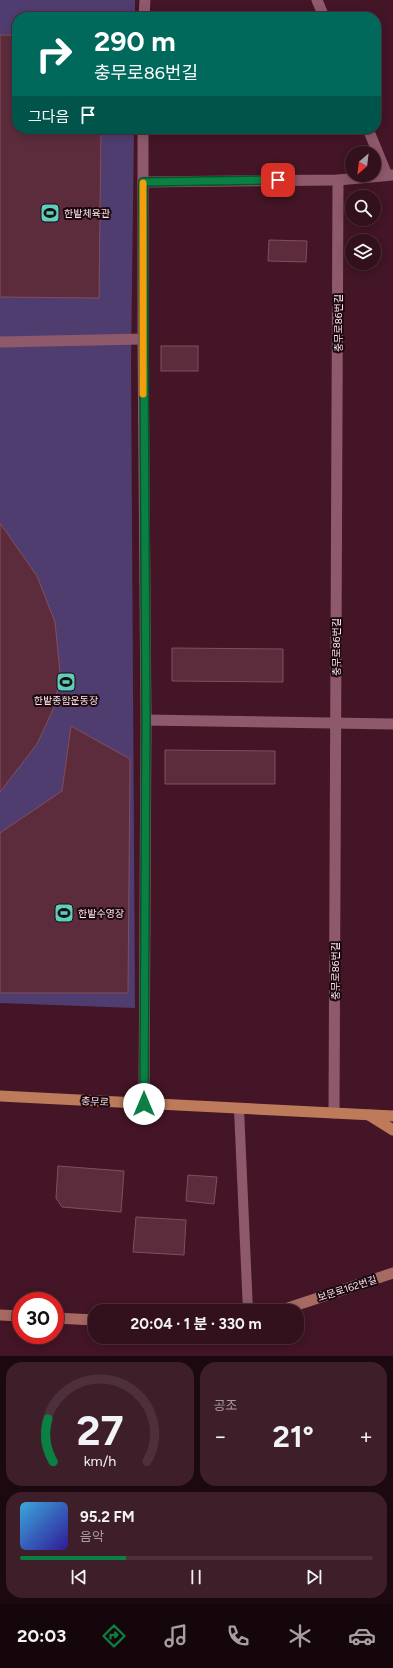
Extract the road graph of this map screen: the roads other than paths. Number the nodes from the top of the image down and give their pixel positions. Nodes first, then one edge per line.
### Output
1 (145, 0) edge
2 (317, 0) edge
3 (144, 12) edge
4 (322, 12) edge
5 (143, 134) edge
6 (370, 134) edge
7 (390, 175) edge
8 (338, 180) junction
9 (143, 182) junction
10 (143, 339) junction
11 (0, 342) edge
12 (146, 720) junction
13 (336, 724) junction
14 (393, 724) edge
15 (0, 1096) edge
16 (144, 1104) junction
17 (239, 1109) junction
18 (334, 1113) junction
19 (368, 1115) junction
20 (393, 1116) edge
21 (393, 1130) edge
22 (393, 1273) edge
23 (248, 1304) edge
24 (300, 1304) edge
25 (0, 1315) edge
26 (12, 1316) edge
27 (64, 1318) edge
28 (88, 1320) edge

1 - 3 street
2 - 4 street
5 - 9 street
6 - 7 street
7 - 8 street
8 - 9 street
8 - 13 street, 충무로86번길
9 - 10 street
10 - 11 street
10 - 12 street
12 - 13 street
12 - 16 street
13 - 14 street
13 - 18 street, 충무로86번길
15 - 16 main road, 충무로
16 - 17 main road, 충무로
17 - 18 main road, 충무로
17 - 23 lane
18 - 19 main road, 충무로
19 - 20 main road, 충무로
19 - 21 main road
22 - 24 main road, 보문로162번길
25 - 26 main road
27 - 28 main road

